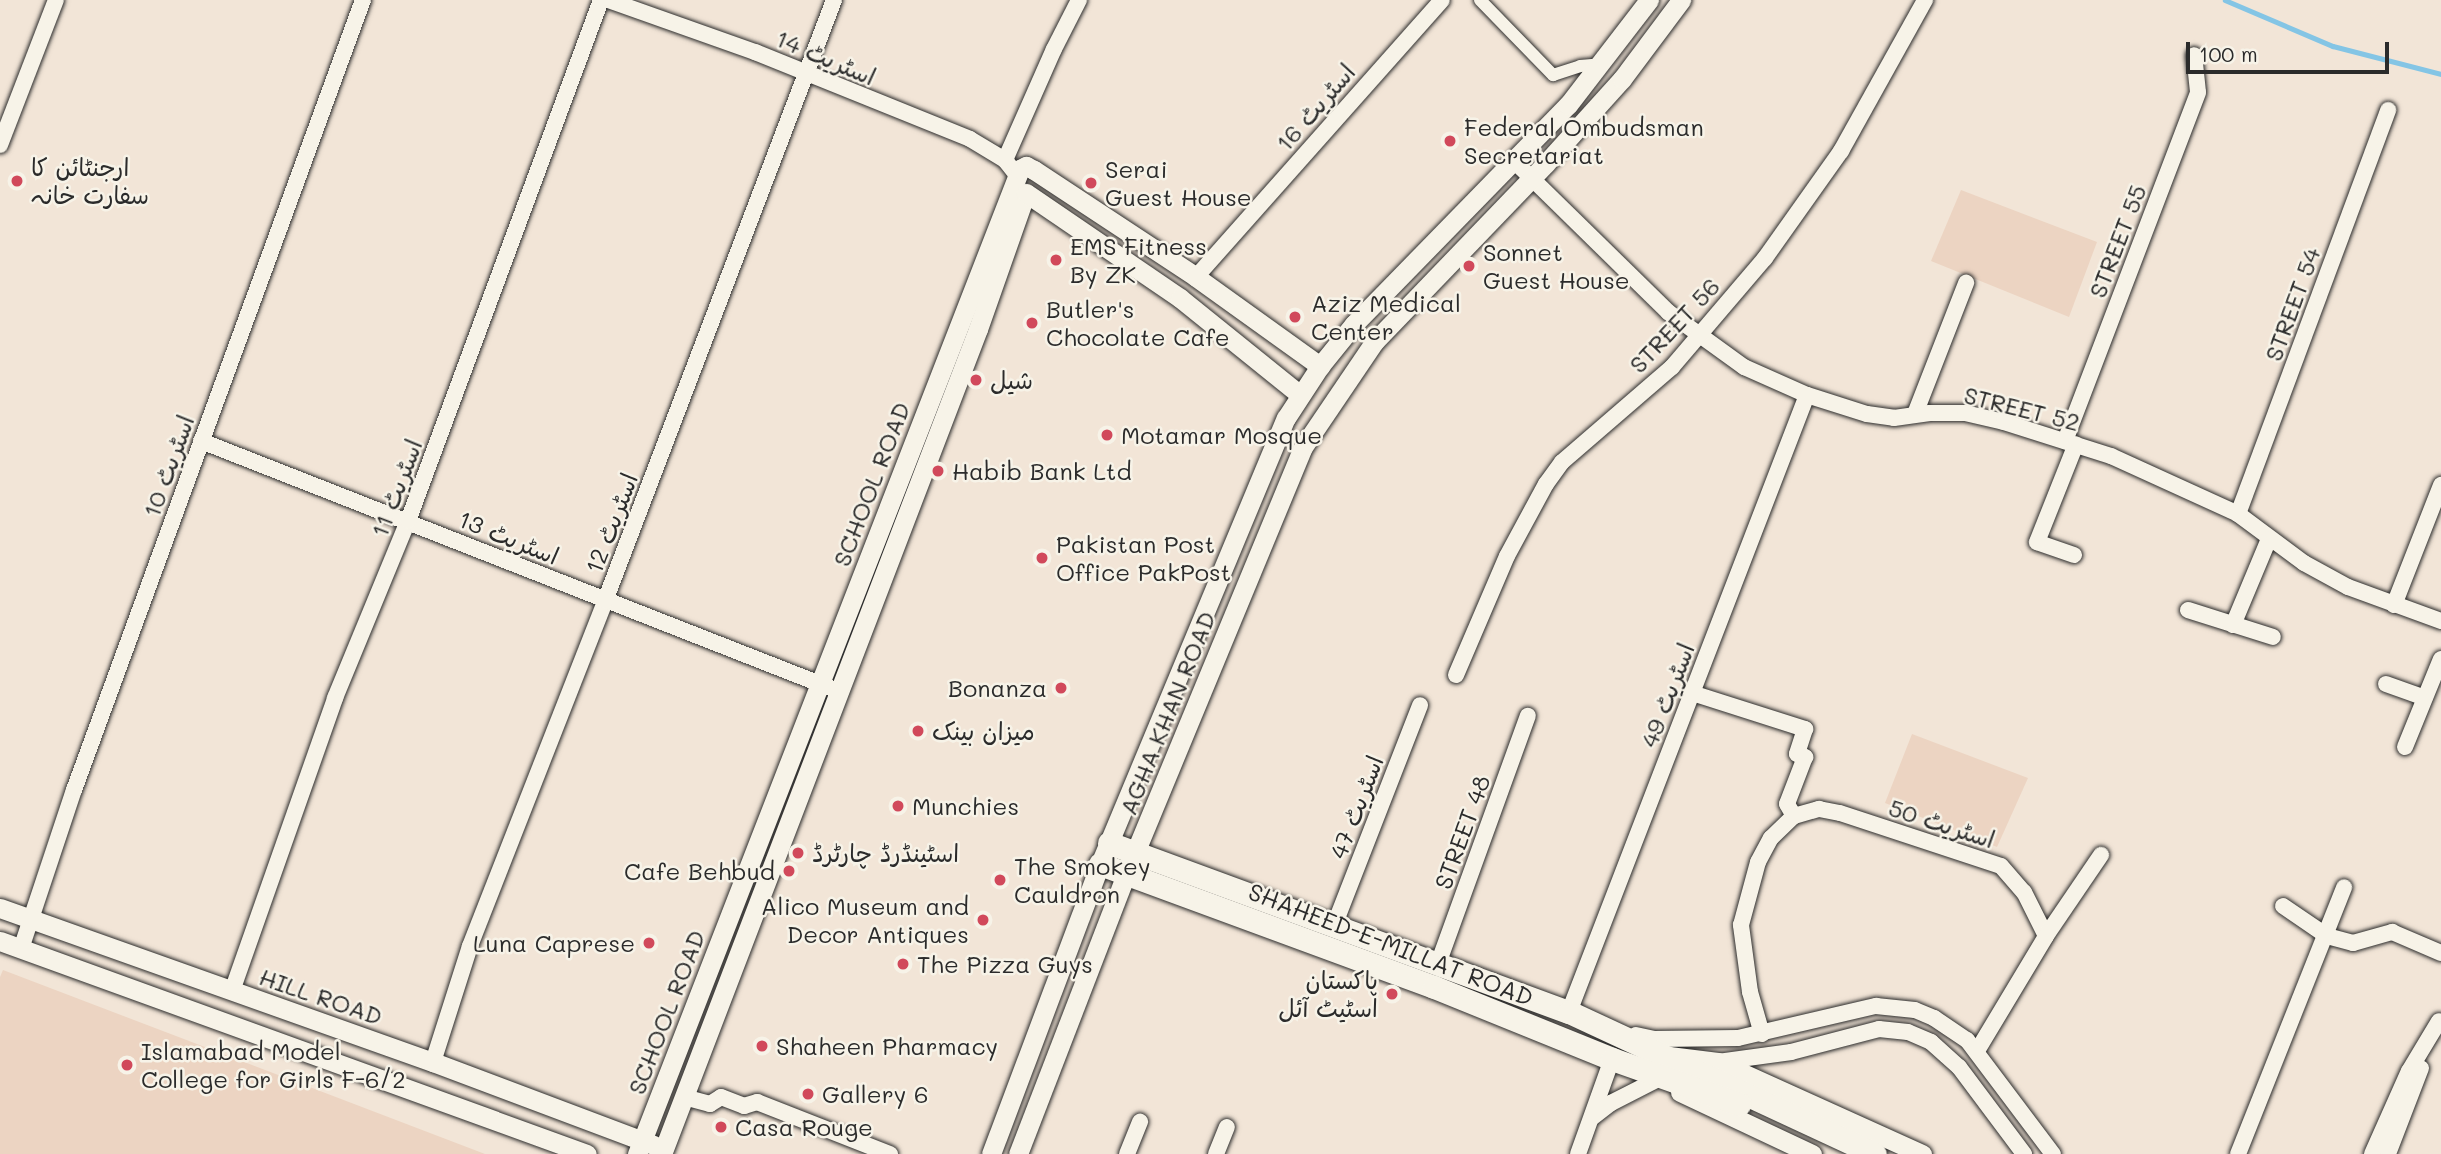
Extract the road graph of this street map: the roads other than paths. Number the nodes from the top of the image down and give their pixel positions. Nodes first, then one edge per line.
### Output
1 (56, 0) edge
2 (363, 0) edge
3 (601, 0) edge
4 (608, 0) edge
5 (834, 0) edge
6 (1079, 0) edge
7 (1442, 0) edge
8 (1480, 0) edge
9 (1649, 0) edge
10 (1681, 0) edge
11 (1925, 0) edge
12 (2194, 55) dead end
13 (1601, 64) junction
14 (806, 75) junction
15 (2388, 110) dead end
16 (0, 145) edge
17 (1514, 160) junction
18 (1018, 168) junction
19 (1532, 178) junction
20 (1026, 193) junction
21 (1196, 277) junction
22 (1966, 283) dead end
23 (1699, 337) junction
24 (1320, 366) junction
25 (1300, 395) junction
26 (1807, 395) junction
27 (1915, 414) junction
28 (1277, 435) junction
29 (201, 441) junction
30 (2070, 442) junction
31 (1303, 447) junction
32 (2441, 485) edge
33 (2238, 514) junction
34 (408, 522) junction
35 (2269, 540) junction
36 (2074, 555) dead end
37 (605, 601) junction
38 (2393, 605) junction
39 (2188, 610) dead end
40 (2441, 621) edge
41 (2233, 625) junction
42 (2273, 637) dead end
43 (2441, 659) edge
44 (1457, 675) dead end
45 (2385, 684) dead end
46 (829, 687) junction
47 (1692, 693) junction
48 (2425, 698) junction
49 (1420, 705) dead end
50 (1528, 716) dead end
51 (2405, 747) dead end
52 (1790, 810) junction
53 (1104, 853) junction
54 (2101, 856) dead end
55 (1131, 861) junction
56 (746, 875) junction
57 (765, 883) junction
58 (2344, 887) dead end
59 (2283, 906) dead end
60 (0, 908) edge
61 (31, 919) junction
62 (1338, 935) junction
63 (2046, 936) junction
64 (2327, 936) junction
65 (0, 941) edge
66 (21, 949) junction
67 (2441, 953) edge
68 (1438, 964) junction
69 (232, 991) junction
70 (2440, 1019) edge
71 (1586, 1020) junction
72 (1762, 1034) junction
73 (1577, 1045) junction
74 (1977, 1051) junction
75 (1612, 1059) junction
76 (433, 1062) junction
77 (1718, 1062) junction
78 (1663, 1066) junction
79 (684, 1097) junction
80 (1592, 1117) junction
81 (1140, 1122) dead end
82 (1227, 1127) dead end
83 (640, 1147) edge
84 (663, 1152) edge
85 (587, 1154) edge
86 (890, 1154) edge
87 (991, 1154) edge
88 (1018, 1154) edge
89 (1127, 1154) edge
90 (1216, 1154) edge
91 (1578, 1154) edge
92 (1812, 1154) edge
93 (1847, 1154) edge
94 (1875, 1154) edge
95 (1922, 1154) edge
96 (2024, 1154) edge
97 (2053, 1154) edge
98 (2238, 1154) edge
99 (2372, 1154) edge
100 (2388, 1154) edge

1 - 16 street
2 - 29 street, اسٹریٹ 10
3 - 34 street, اسٹریٹ 11
4 - 14 street, اسٹریٹ 14
5 - 14 street, اسٹریٹ 12
6 - 18 street
7 - 21 street, اسٹریٹ 16
8 - 13 street
9 - 13 street, AGHA KHAN ROAD
10 - 19 street, AGHA KHAN ROAD
11 - 23 street, STREET 56
12 - 30 street, STREET 55
13 - 17 street, AGHA KHAN ROAD
14 - 18 street, اسٹریٹ 14
14 - 37 street, اسٹریٹ 12
15 - 33 street, STREET 54
17 - 19 street, STREET 52
17 - 24 street, AGHA KHAN ROAD
18 - 20 street, SCHOOL ROAD
18 - 21 street
18 - 46 street, SCHOOL ROAD
19 - 23 street, STREET 52
19 - 31 street, AGHA KHAN ROAD
20 - 25 street
20 - 46 street, SCHOOL ROAD
21 - 24 street
22 - 27 street
23 - 26 street, STREET 52
23 - 44 street, STREET 56
24 - 25 street, AGHA KHAN ROAD
25 - 28 street, AGHA KHAN ROAD
26 - 27 street, STREET 52
26 - 47 street, اسٹریٹ 49
27 - 30 street, STREET 52
28 - 31 street
28 - 53 street, AGHA KHAN ROAD
29 - 34 street, اسٹریٹ 13
29 - 61 street, اسٹریٹ 10
30 - 33 street, STREET 52
30 - 36 street, STREET 55
31 - 55 street, AGHA KHAN ROAD
32 - 38 street
33 - 35 street, STREET 52
34 - 37 street, اسٹریٹ 13
34 - 69 street, اسٹریٹ 11
35 - 38 street, STREET 52
35 - 41 street
37 - 46 street, اسٹریٹ 13
37 - 76 street, اسٹریٹ 12
38 - 40 street, STREET 52
39 - 41 street
41 - 42 street
43 - 48 street
45 - 48 street
46 - 56 street, SCHOOL ROAD
46 - 57 street, SCHOOL ROAD
47 - 52 street
47 - 71 street, اسٹریٹ 49
48 - 51 street
49 - 62 street, اسٹریٹ 47
50 - 68 street, STREET 48
52 - 63 street, اسٹریٹ 50
52 - 72 street
53 - 55 main road, SHAHEED-E-MILLAT ROAD
53 - 87 street, AGHA KHAN ROAD
54 - 63 street
55 - 62 main road, SHAHEED-E-MILLAT ROAD
55 - 88 street, AGHA KHAN ROAD
56 - 57 street
56 - 83 street, SCHOOL ROAD
57 - 79 street, SCHOOL ROAD
58 - 64 street
59 - 64 street
60 - 61 street, HILL ROAD
61 - 66 street, اسٹریٹ 10
61 - 69 street, HILL ROAD
62 - 68 main road, SHAHEED-E-MILLAT ROAD
62 - 73 main road, SHAHEED-E-MILLAT ROAD
63 - 74 street
64 - 67 street
64 - 98 street
65 - 66 street
66 - 85 street
68 - 71 main road, SHAHEED-E-MILLAT ROAD
69 - 76 street, HILL ROAD
70 - 99 street
70 - 100 street
71 - 72 street
71 - 73 main road
71 - 78 main road, SHAHEED-E-MILLAT ROAD
72 - 74 street
73 - 75 main road, SHAHEED-E-MILLAT ROAD
74 - 97 street
75 - 78 main road, SHAHEED-E-MILLAT ROAD
75 - 80 street
76 - 83 street, HILL ROAD
77 - 78 street, SHAHEED-E-MILLAT ROAD
77 - 95 street, SHAHEED-E-MILLAT ROAD
77 - 96 street
78 - 80 street
78 - 92 street, SHAHEED-E-MILLAT ROAD
78 - 93 main road, SHAHEED-E-MILLAT ROAD
78 - 94 main road, SHAHEED-E-MILLAT ROAD
79 - 84 street, SCHOOL ROAD
79 - 86 street
80 - 91 street
81 - 89 street
82 - 90 street
83 - 84 street, HILL ROAD

